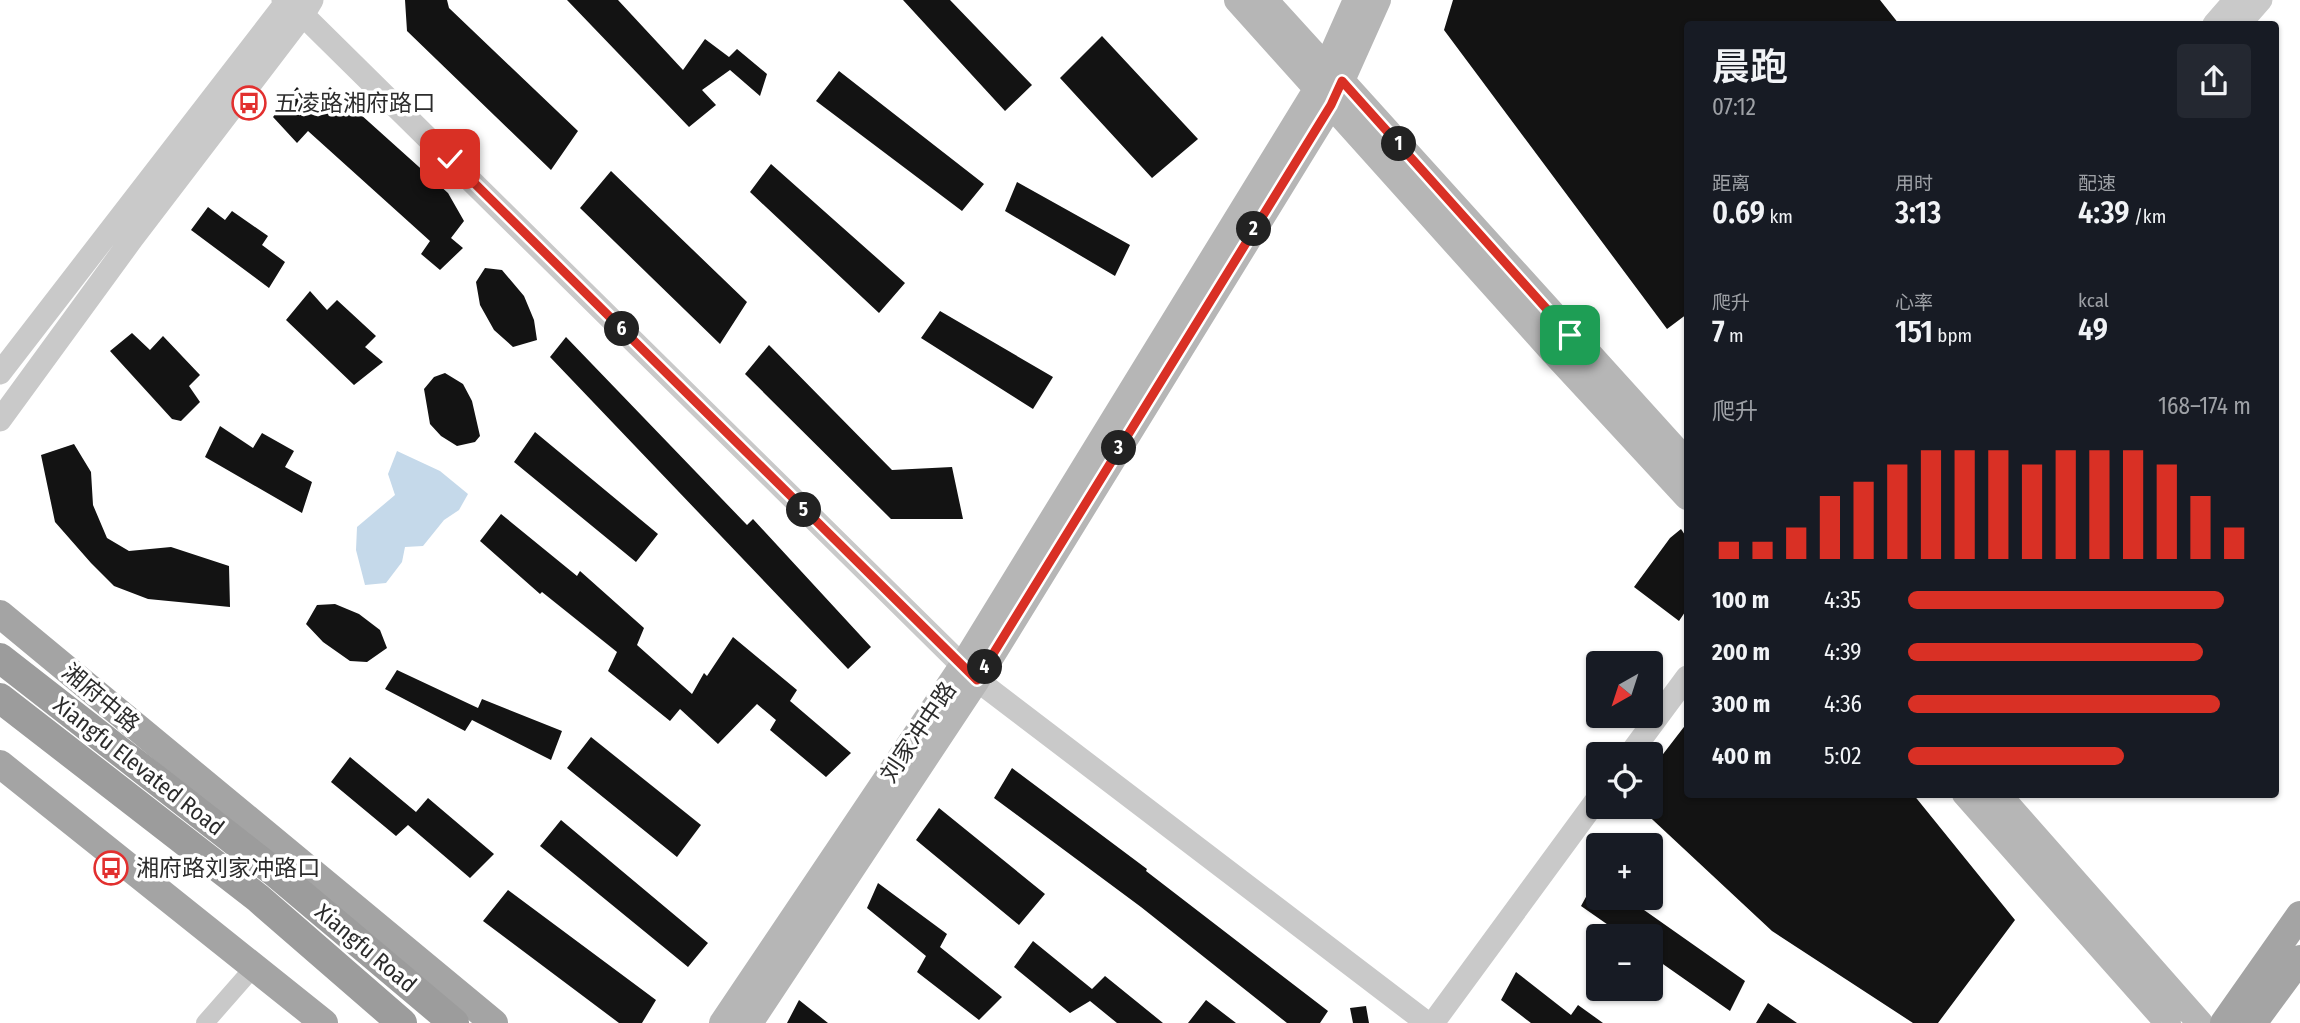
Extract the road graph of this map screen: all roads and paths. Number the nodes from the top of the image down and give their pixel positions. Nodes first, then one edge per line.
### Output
1 (1237, 0) edge
2 (1265, 0) edge
3 (1356, 0) edge
4 (1378, 0) edge
5 (2235, 0) edge
6 (2261, 0) edge
7 (294, 3) edge
8 (2217, 21) edge
9 (2243, 21) edge
10 (1329, 85) junction
11 (0, 373) edge
12 (0, 420) edge
13 (1684, 459) edge
14 (1684, 494) edge
15 (0, 614) edge
16 (0, 658) edge
17 (970, 673) junction
18 (1684, 681) edge
19 (0, 698) edge
20 (1639, 742) edge
21 (0, 764) edge
22 (1969, 798) edge
23 (2002, 798) edge
24 (1586, 815) edge
25 (277, 874) joint
26 (258, 898) joint
27 (2300, 915) edge
28 (2300, 959) edge
29 (255, 965) junction
30 (205, 1023) edge
31 (324, 1023) edge
32 (402, 1023) edge
33 (454, 1023) edge
34 (494, 1023) edge
35 (722, 1023) edge
36 (750, 1023) edge
37 (1427, 1023) edge
38 (1433, 1023) edge
39 (2168, 1023) edge
40 (2200, 1023) edge
41 (2224, 1023) edge
42 (2253, 1023) edge

1 - 10 main road
2 - 10 main road
3 - 10 main road, 刘家冲中路
4 - 10 main road, 刘家冲中路
5 - 8 street
6 - 9 street
7 - 11 street
7 - 12 street
7 - 17 street
10 - 13 main road
10 - 14 main road
10 - 17 main road, 刘家冲中路
15 - 34 main road, 湘府中路
16 - 25 highway, Xiangfu Elevated Road
17 - 35 main road, 刘家冲中路
17 - 36 main road, 刘家冲中路
17 - 37 street
18 - 20 street
19 - 26 highway, Xiangfu Elevated Road
21 - 29 main road
22 - 39 main road
23 - 40 main road
24 - 38 street
25 - 33 highway, Xiangfu Road
26 - 32 highway, Xiangfu Road
27 - 41 main road
28 - 42 main road
29 - 30 street
29 - 31 main road

